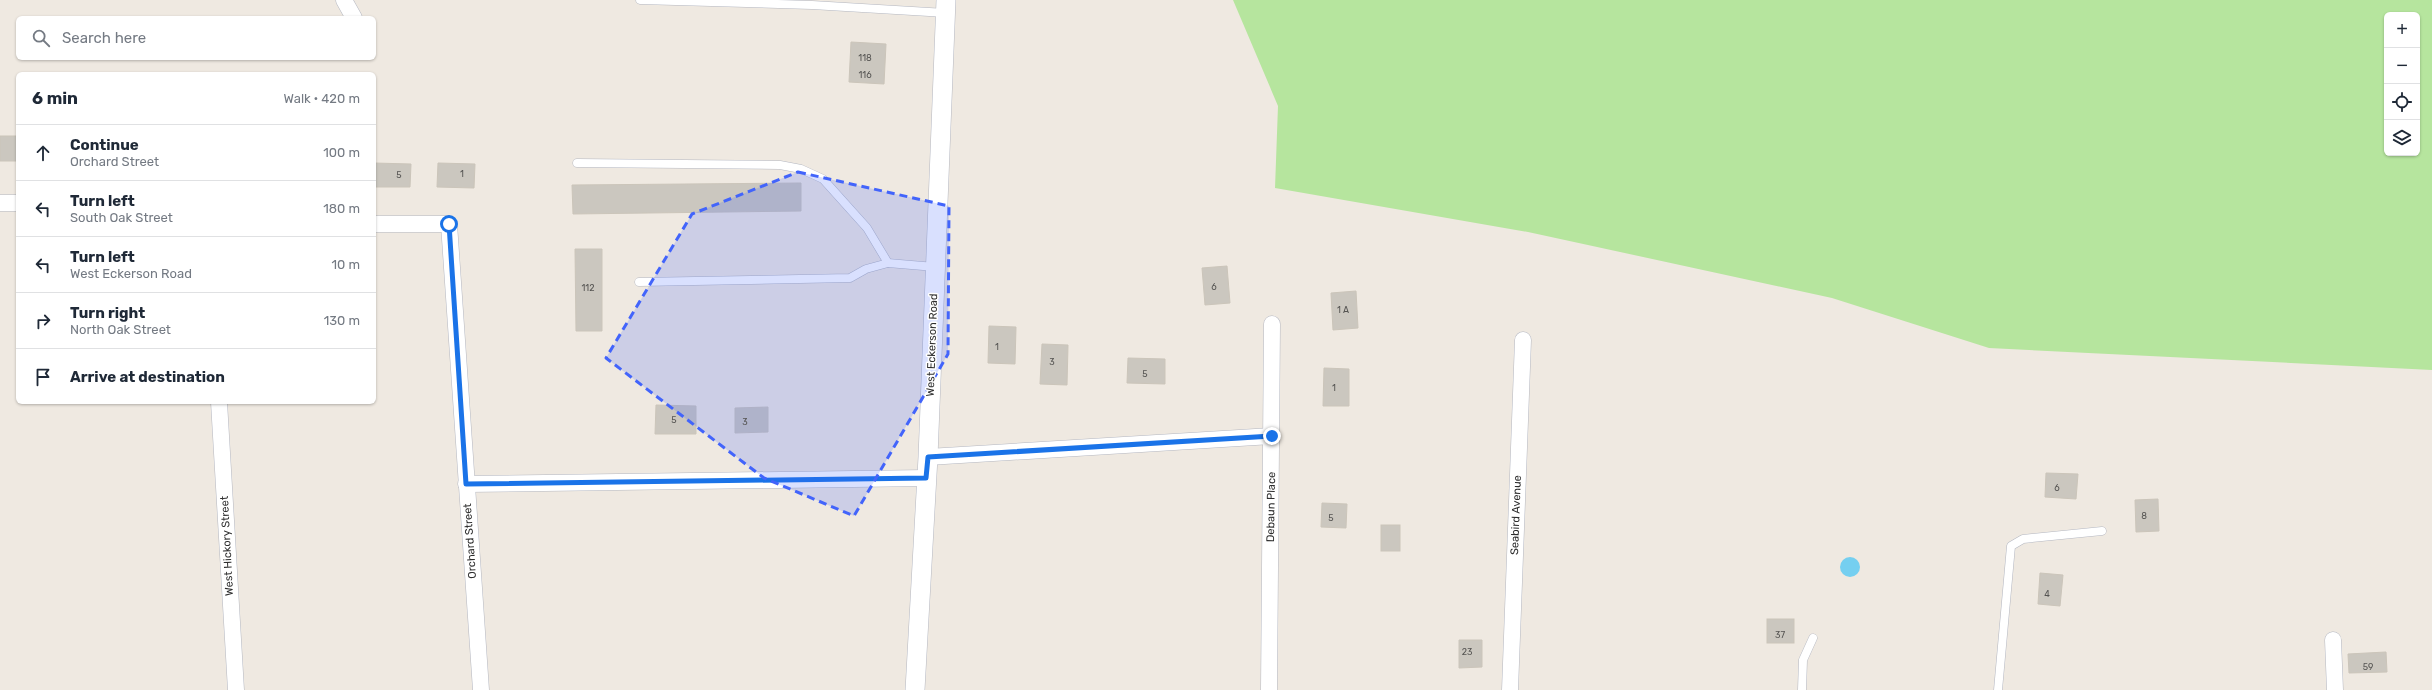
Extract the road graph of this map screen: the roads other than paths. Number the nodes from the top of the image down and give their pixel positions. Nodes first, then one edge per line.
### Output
1 (344, 0) edge
2 (640, 0) edge
3 (658, 0) edge
4 (812, 2) edge
5 (946, 6) edge
6 (353, 16) edge
7 (576, 163) dead end
8 (0, 203) edge
9 (16, 203) edge
10 (376, 224) edge
11 (888, 264) junction
12 (935, 267) junction
13 (639, 282) dead end
14 (1272, 324) dead end
15 (1523, 340) dead end
16 (219, 404) edge
17 (1272, 436) junction
18 (928, 457) junction
19 (926, 478) junction
20 (466, 484) junction
21 (2102, 531) dead end
22 (1813, 638) dead end
23 (2333, 640) dead end
24 (236, 690) edge
25 (481, 690) edge
26 (915, 690) edge
27 (1269, 690) edge
28 (1510, 690) edge
29 (1802, 690) edge
30 (1998, 690) edge
31 (2335, 690) edge

1 - 6 street
2 - 3 lane
3 - 4 lane
4 - 5 lane
5 - 12 street, West Eckerson Road
7 - 11 lane
8 - 9 street
10 - 20 street, Orchard Street
11 - 12 lane
11 - 13 lane
12 - 18 street, West Eckerson Road
14 - 17 street, Debaun Place
15 - 28 street, Seabird Avenue
16 - 24 street, West Hickory Street
17 - 18 street
17 - 27 street, Debaun Place
18 - 19 street, West Eckerson Road
19 - 20 street
19 - 26 street, West Eckerson Road
20 - 25 street, Orchard Street
21 - 30 lane
22 - 29 lane
23 - 31 street

